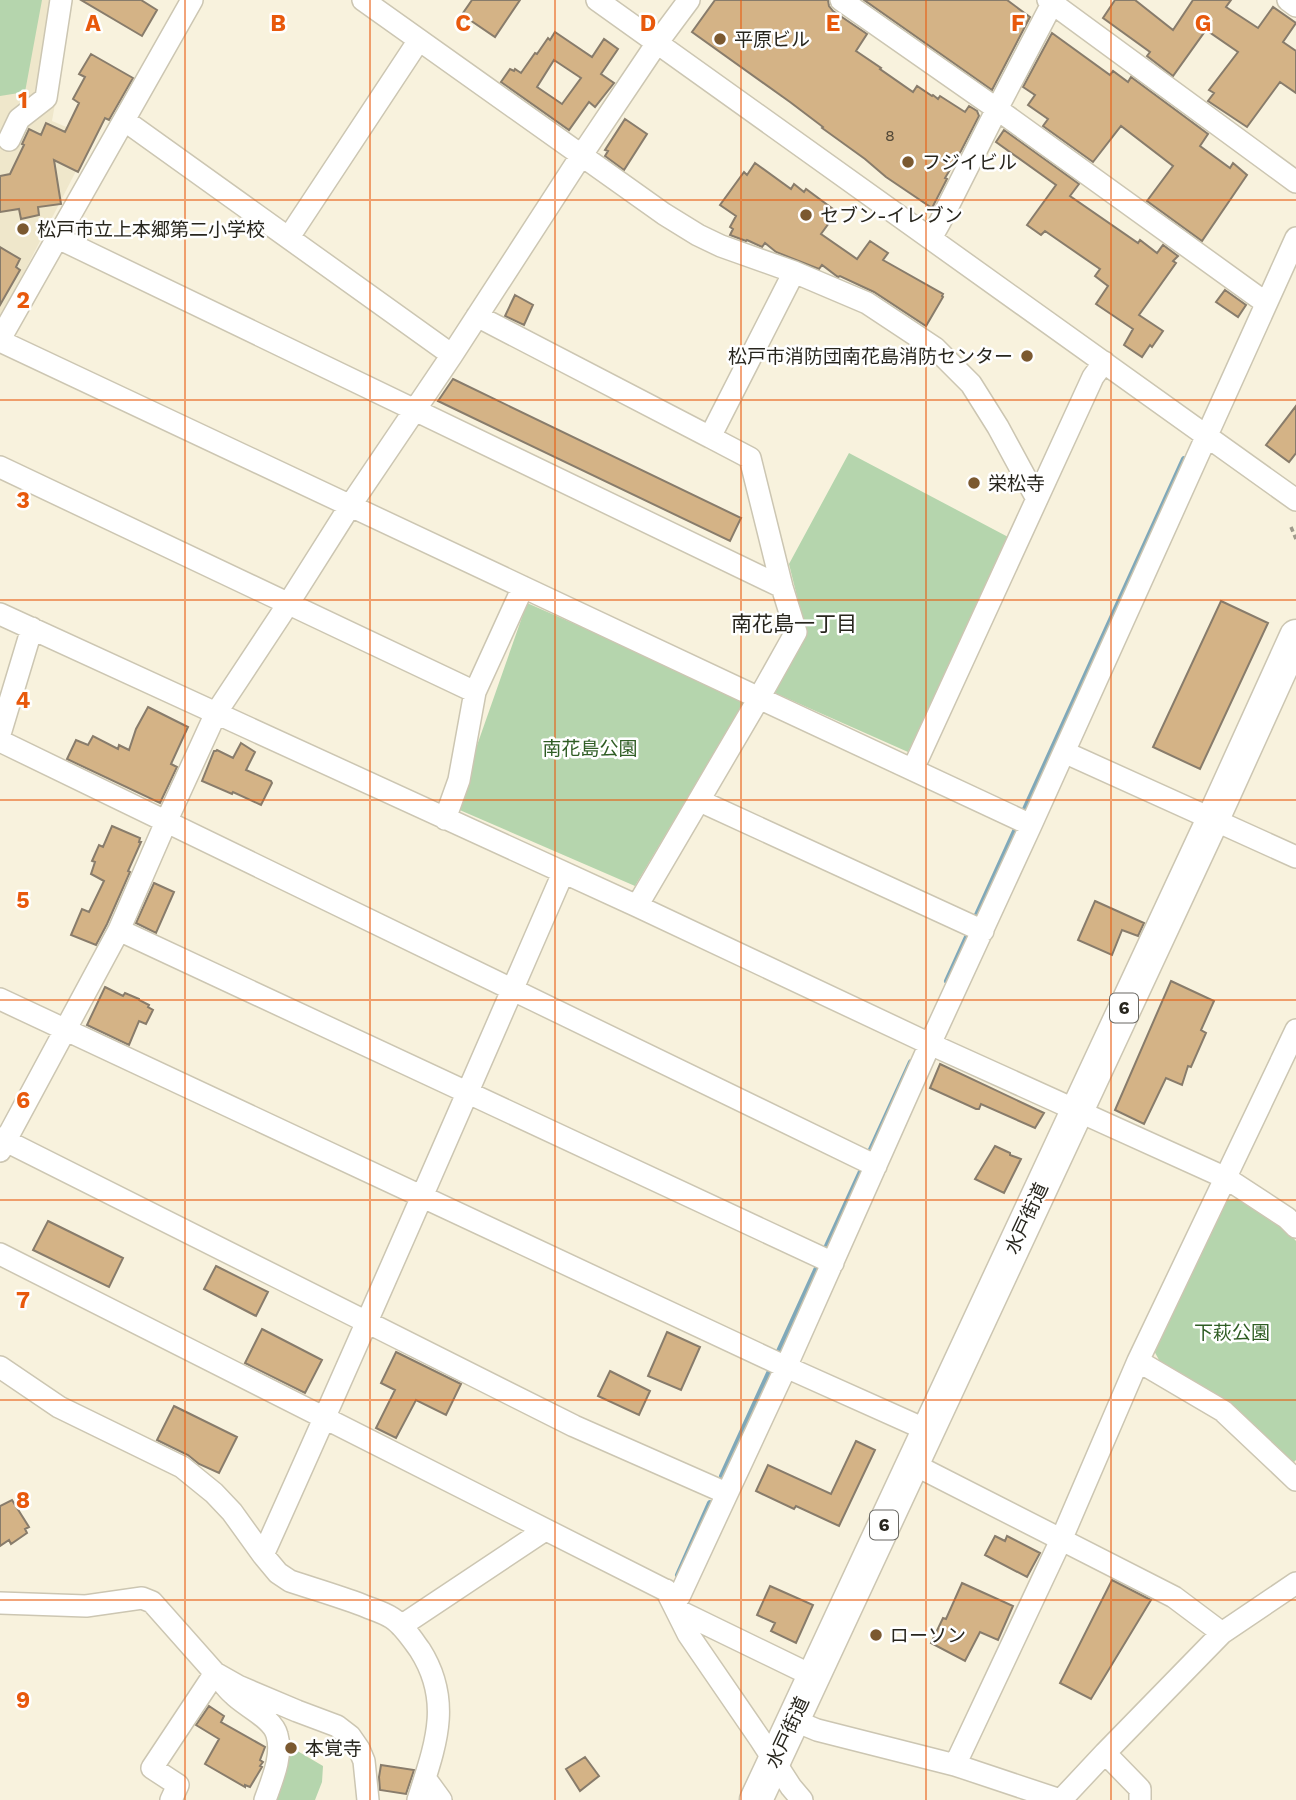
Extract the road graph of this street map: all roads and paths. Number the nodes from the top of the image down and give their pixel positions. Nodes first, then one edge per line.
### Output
1 (61, 0) edge
2 (192, 0) edge
3 (363, 0) edge
4 (597, 0) edge
5 (690, 0) edge
6 (841, 0) edge
7 (1288, 0) edge
8 (1052, 1) edge
9 (1296, 6) edge
10 (419, 40) junction
11 (657, 43) junction
12 (996, 109) junction
13 (124, 120) junction
14 (9, 141) dead end
15 (582, 156) junction
16 (1296, 183) edge
17 (289, 237) junction
18 (931, 237) junction
19 (58, 238) junction
20 (1296, 238) edge
21 (794, 272) junction
22 (1266, 303) junction
23 (477, 316) junction
24 (0, 340) edge
25 (452, 355) junction
26 (1104, 362) junction
27 (415, 410) junction
28 (1207, 436) junction
29 (710, 437) junction
30 (0, 467) edge
31 (1037, 499) junction
32 (1296, 499) edge
33 (350, 506) junction
34 (1291, 527) dead end
35 (1296, 539) edge
36 (523, 587) junction
37 (782, 587) junction
38 (288, 604) junction
39 (0, 614) edge
40 (32, 628) junction
41 (1296, 636) edge
42 (475, 691) junction
43 (759, 698) junction
44 (216, 713) junction
45 (0, 734) edge
46 (0, 741) edge
47 (1064, 752) junction
48 (913, 769) junction
49 (700, 801) junction
50 (445, 819) junction
51 (1213, 819) junction
52 (166, 822) junction
53 (1031, 825) junction
54 (1296, 857) edge
55 (563, 873) junction
56 (637, 906) junction
57 (120, 930) junction
58 (983, 931) junction
59 (512, 991) junction
60 (0, 999) edge
61 (65, 1030) junction
62 (1296, 1032) edge
63 (930, 1044) junction
64 (468, 1093) junction
65 (1077, 1111) junction
66 (2, 1143) edge
67 (876, 1166) junction
68 (1226, 1178) junction
69 (421, 1196) junction
70 (1296, 1227) edge
71 (0, 1254) edge
72 (833, 1263) junction
73 (367, 1322) junction
74 (1138, 1361) junction
75 (0, 1367) edge
76 (786, 1367) junction
77 (325, 1419) junction
78 (929, 1431) junction
79 (913, 1464) junction
80 (1296, 1480) edge
81 (726, 1493) junction
82 (545, 1530) junction
83 (1061, 1540) junction
84 (263, 1555) junction
85 (1296, 1583) edge
86 (667, 1590) junction
87 (0, 1603) edge
88 (677, 1609) junction
89 (401, 1626) junction
90 (1222, 1633) junction
91 (215, 1673) junction
92 (813, 1676) junction
93 (793, 1720) junction
94 (1105, 1753) junction
95 (774, 1761) junction
96 (955, 1765) junction
97 (425, 1778) junction
98 (171, 1800) edge
99 (265, 1800) edge
100 (369, 1800) edge
101 (418, 1800) edge
102 (441, 1800) edge
103 (756, 1800) edge
104 (802, 1800) edge
105 (1060, 1800) edge
106 (1140, 1800) edge

1 - 14 street
2 - 13 street
3 - 10 street
4 - 11 street
5 - 11 street
6 - 12 street
7 - 9 street
8 - 12 street
8 - 16 street
10 - 15 street
10 - 17 street
11 - 15 street
11 - 18 street
12 - 18 street
12 - 22 street
13 - 17 street
13 - 19 street
15 - 21 street
15 - 23 street
17 - 25 street
18 - 26 street
19 - 24 street
19 - 27 street
20 - 22 street
21 - 29 street
21 - 31 street
22 - 28 street
23 - 25 street
23 - 29 street
24 - 33 street
25 - 27 street
26 - 28 street
26 - 31 street
27 - 33 street
27 - 37 street
28 - 32 street
28 - 47 street
29 - 37 street
30 - 38 street
31 - 48 street
33 - 36 street
33 - 38 street
34 - 35 path
36 - 42 street
36 - 43 street
37 - 43 street
38 - 42 street
38 - 44 street
39 - 40 street
40 - 44 street
40 - 45 street
41 - 51 highway, 水戸街道 / 6
42 - 50 street
43 - 48 street
43 - 49 street
44 - 50 street
44 - 52 street
46 - 52 street
47 - 51 street
47 - 53 street
48 - 53 street
49 - 56 street
49 - 58 street
50 - 55 street
51 - 54 street
51 - 65 highway, 水戸街道 / 6
52 - 57 street
52 - 59 street
53 - 58 street
55 - 56 street
55 - 59 street
56 - 63 street
57 - 61 street
57 - 64 street
58 - 63 street
59 - 64 street
59 - 67 street
60 - 61 street
61 - 66 street
61 - 69 street
62 - 68 street
63 - 65 street
63 - 67 street
64 - 69 street
64 - 72 street
65 - 68 street
65 - 78 highway, 水戸街道 / 6
66 - 73 street
67 - 72 street
68 - 70 street
68 - 74 street
69 - 73 street
69 - 76 street
71 - 77 street
72 - 76 street
73 - 77 street
73 - 81 street
74 - 80 street
74 - 83 street
75 - 84 street
76 - 78 street
76 - 81 street
77 - 82 street
77 - 84 street
78 - 79 highway, 水戸街道 / 6
79 - 83 street
79 - 92 highway, 水戸街道 / 6
81 - 86 street
82 - 86 street
82 - 89 street
83 - 90 street
83 - 96 street
84 - 89 street
85 - 90 street
86 - 88 street
87 - 91 street
88 - 92 street
88 - 95 street
89 - 97 street
90 - 94 street
91 - 98 street
91 - 99 street
91 - 100 street
92 - 93 highway, 水戸街道 / 6
93 - 95 highway, 水戸街道 / 6
93 - 96 street
94 - 105 street
94 - 106 street
95 - 103 highway, 水戸街道 / 6
95 - 104 street
96 - 105 street
97 - 101 street
97 - 102 street

